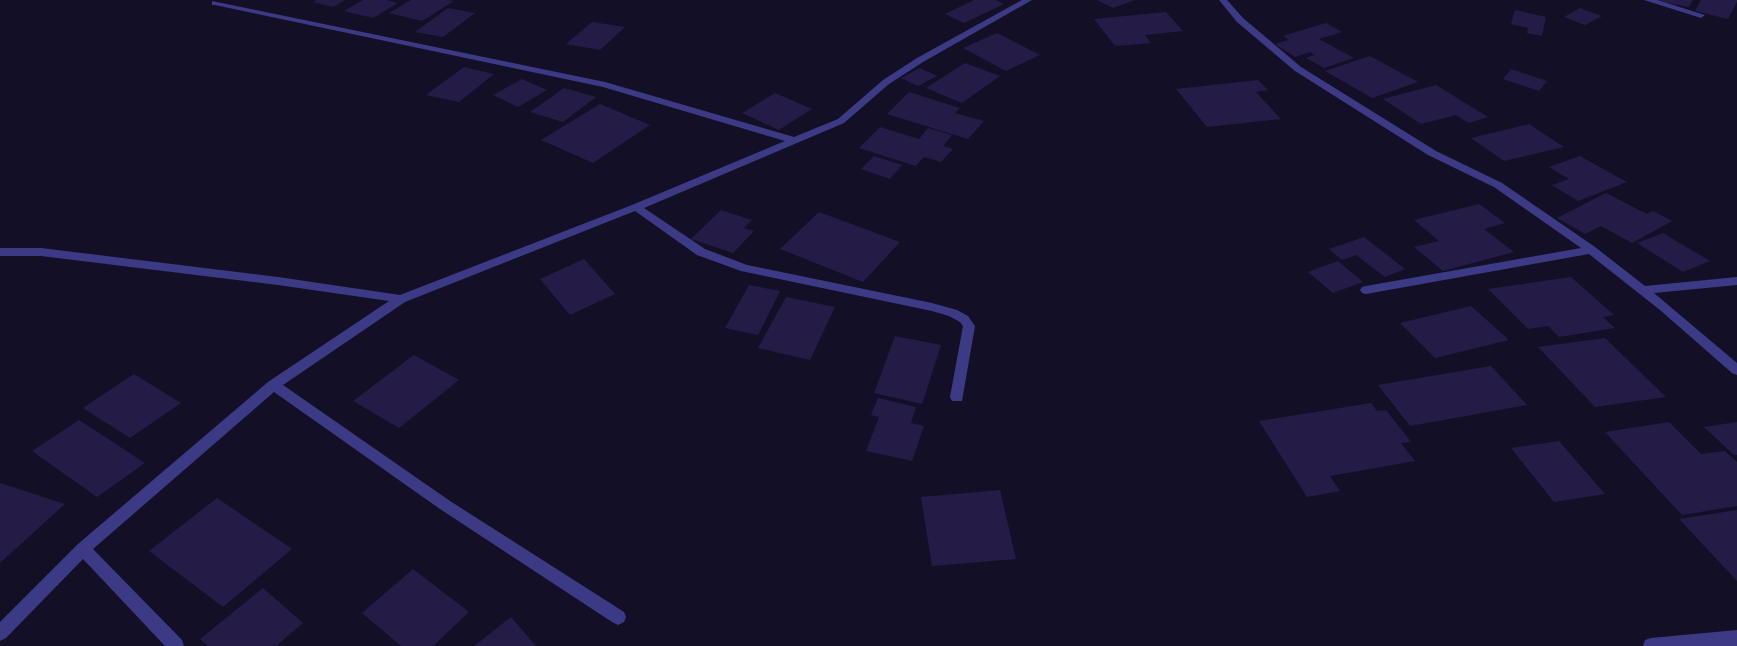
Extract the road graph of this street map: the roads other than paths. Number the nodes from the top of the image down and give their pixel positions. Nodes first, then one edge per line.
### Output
1 (1028, 0) edge
2 (1223, 0) edge
3 (1648, 0) edge
4 (215, 3) dead end
5 (1702, 15) dead end
6 (793, 140) junction
7 (636, 207) junction
8 (1591, 250) junction
9 (0, 252) edge
10 (1737, 281) edge
11 (1366, 290) dead end
12 (1642, 290) junction
13 (401, 299) junction
14 (1737, 370) edge
15 (273, 385) junction
16 (957, 397) dead end
17 (83, 549) junction
18 (618, 617) dead end
19 (0, 632) edge
20 (1737, 638) edge
21 (176, 646) edge
22 (1651, 646) edge

1 - 6 street
2 - 8 street
3 - 5 street
4 - 6 street
6 - 7 street
7 - 13 street
7 - 16 street
8 - 11 street
8 - 12 street
9 - 13 street
10 - 12 street
12 - 14 street
13 - 15 street
15 - 17 street
15 - 18 street
17 - 19 street
17 - 21 street
20 - 22 street

